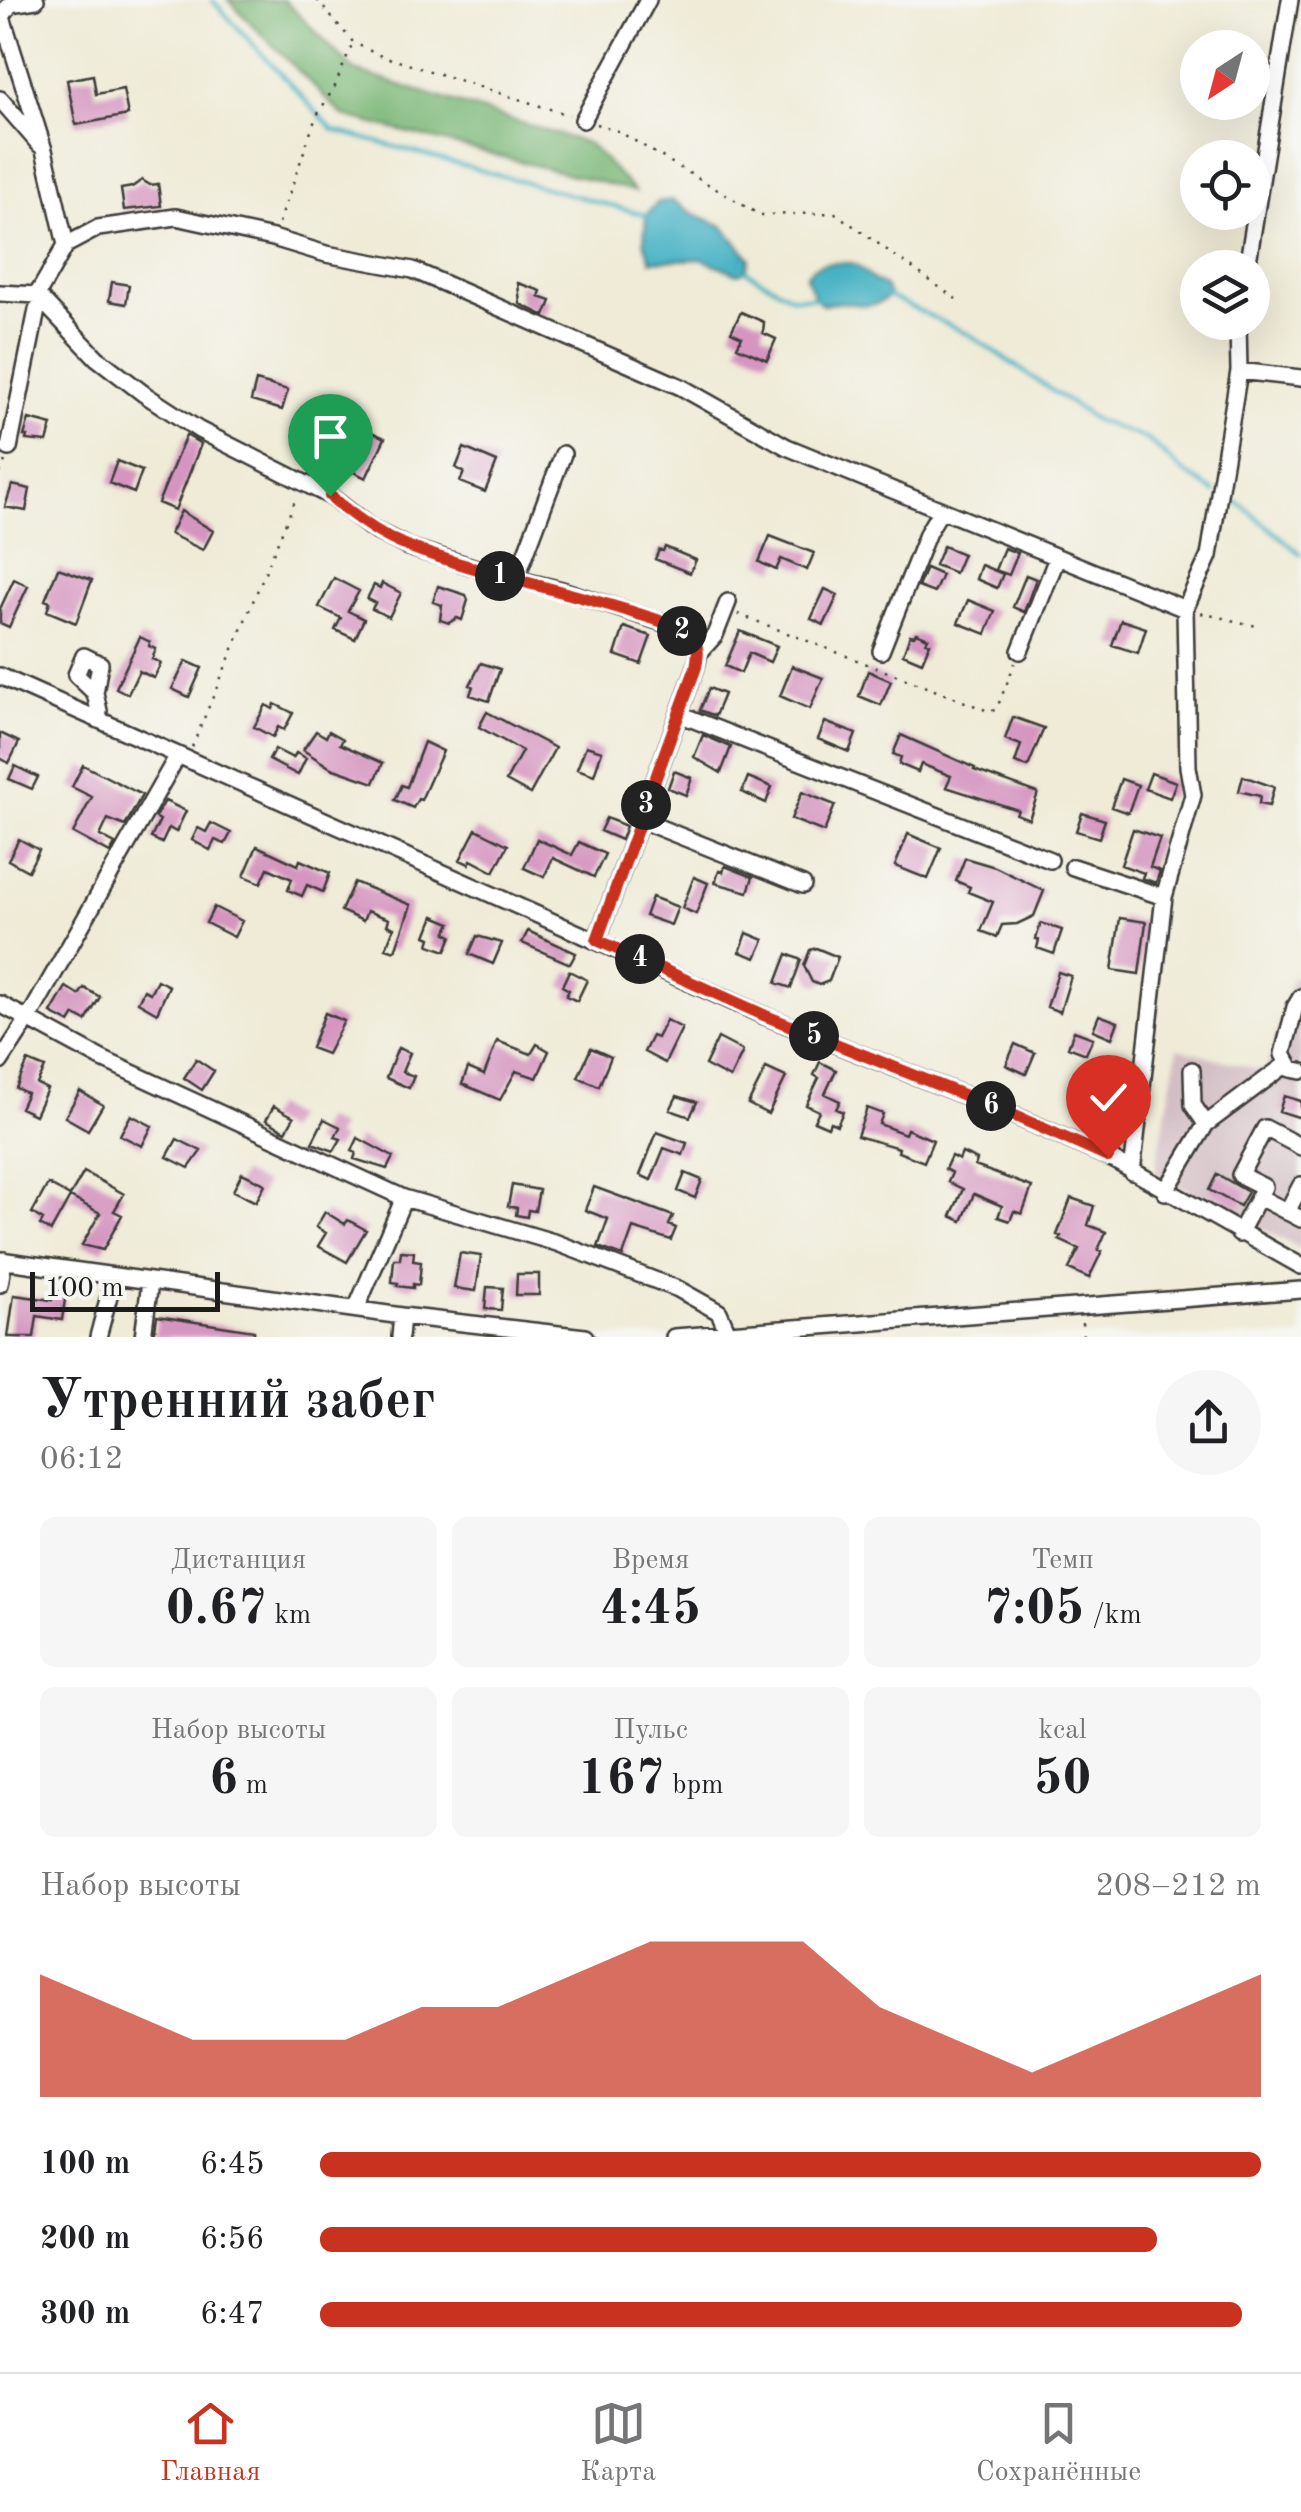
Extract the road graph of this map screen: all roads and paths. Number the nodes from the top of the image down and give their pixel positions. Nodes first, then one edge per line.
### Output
1 (36, 0) edge
2 (317, 0) edge
3 (648, 0) edge
4 (1290, 0) edge
5 (354, 42) junction
6 (0, 99) edge
7 (583, 120) junction
8 (44, 150) junction
9 (273, 238) junction
10 (66, 245) junction
11 (1250, 250) edge
12 (0, 294) edge
13 (39, 299) junction
14 (956, 299) dead end
15 (1238, 340) edge
16 (1239, 370) junction
17 (1301, 378) edge
18 (9, 448) dead end
19 (562, 454) dead end
20 (304, 481) junction
21 (941, 510) junction
22 (1057, 558) junction
23 (516, 579) junction
24 (728, 602) dead end
25 (1185, 609) junction
26 (1260, 627) dead end
27 (881, 651) dead end
28 (1020, 651) dead end
29 (699, 653) junction
30 (0, 676) edge
31 (95, 693) dead end
32 (679, 714) junction
33 (97, 719) junction
34 (182, 757) junction
35 (640, 820) junction
36 (1050, 860) dead end
37 (1073, 867) dead end
38 (803, 885) dead end
39 (1164, 896) junction
40 (597, 940) junction
41 (1301, 997) edge
42 (0, 1004) edge
43 (27, 1021) junction
44 (0, 1062) edge
45 (1295, 1068) edge
46 (1192, 1070) dead end
47 (1206, 1124) junction
48 (1301, 1147) edge
49 (1132, 1172) junction
50 (1301, 1185) edge
51 (1164, 1192) junction
52 (404, 1198) junction
53 (1258, 1198) junction
54 (1294, 1215) edge
55 (1239, 1234) junction
56 (2, 1260) edge
57 (1301, 1266) edge
58 (114, 1277) junction
59 (150, 1282) junction
60 (0, 1284) edge
61 (1301, 1290) edge
62 (1082, 1306) junction
63 (356, 1309) junction
64 (402, 1316) junction
65 (728, 1333) junction
66 (98, 1337) edge
67 (143, 1337) edge
68 (400, 1337) edge
69 (585, 1337) edge
70 (674, 1337) edge
71 (1083, 1337) edge

1 - 8 street
2 - 5 path
3 - 7 street
4 - 11 street
5 - 7 path
5 - 9 path
6 - 8 street
7 - 14 path
8 - 10 street
9 - 10 street
9 - 21 street
10 - 13 street
12 - 13 street
13 - 18 street
13 - 20 street
15 - 16 street
16 - 17 street
16 - 25 street
19 - 23 street
20 - 23 street
20 - 34 path
21 - 22 street
21 - 27 street
22 - 25 street
22 - 28 street
23 - 29 street
24 - 29 street
25 - 26 path
25 - 39 street
29 - 32 street
30 - 33 street
31 - 33 street
32 - 35 street
32 - 36 street
33 - 34 street
34 - 40 street
34 - 43 street
35 - 38 street
35 - 40 street
37 - 39 street
39 - 49 street
40 - 49 street
41 - 45 street
42 - 43 street
43 - 44 street
43 - 52 street
45 - 47 street
46 - 47 street
47 - 51 street
48 - 53 street
49 - 51 street
50 - 54 street
51 - 55 street
52 - 63 street
52 - 65 street
53 - 54 street
53 - 55 street
55 - 57 street
56 - 58 street
56 - 60 street
58 - 59 street
58 - 66 street
59 - 63 street
59 - 67 street
61 - 62 street
62 - 65 street
62 - 71 path
63 - 64 street
64 - 68 street
64 - 69 street
65 - 70 street

